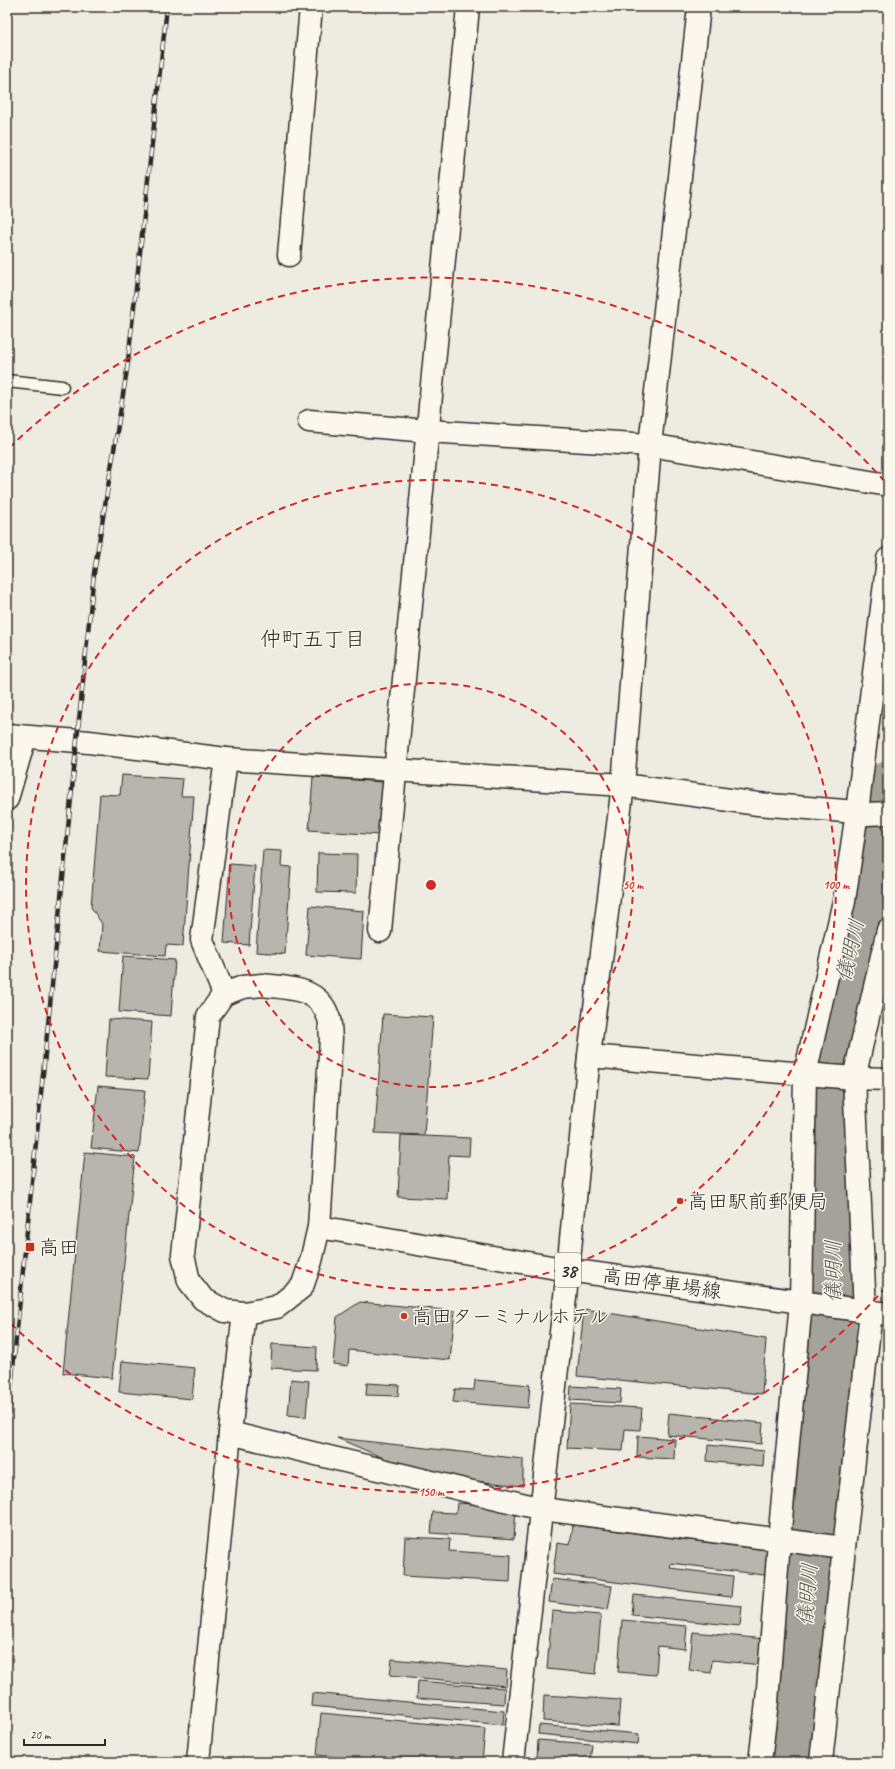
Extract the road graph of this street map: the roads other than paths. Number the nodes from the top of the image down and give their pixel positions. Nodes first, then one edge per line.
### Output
1 (311, 7) edge
2 (468, 7) edge
3 (699, 7) edge
4 (289, 255) dead end
5 (7, 381) edge
6 (62, 386) dead end
7 (309, 421) dead end
8 (428, 431) junction
9 (650, 445) junction
10 (888, 485) edge
11 (888, 559) edge
12 (16, 736) edge
13 (226, 759) junction
14 (396, 770) junction
15 (622, 785) junction
16 (7, 799) edge
17 (862, 813) junction
18 (888, 813) edge
19 (888, 930) edge
20 (380, 931) dead end
21 (224, 994) junction
22 (589, 1056) junction
23 (805, 1074) junction
24 (854, 1078) junction
25 (888, 1079) edge
26 (319, 1227) junction
27 (568, 1270) junction
28 (810, 1304) junction
29 (870, 1311) edge
30 (244, 1313) junction
31 (230, 1433) junction
32 (542, 1509) junction
33 (783, 1541) junction
34 (837, 1547) junction
35 (198, 1762) edge
36 (513, 1762) edge
37 (760, 1762) edge
38 (822, 1762) edge

1 - 4 street
2 - 8 street
3 - 9 street
5 - 6 lane
7 - 8 street
8 - 9 street
8 - 14 street
9 - 10 street
9 - 15 street
11 - 17 street
12 - 13 street
12 - 16 street
13 - 14 street
13 - 21 street
14 - 15 street
14 - 20 street
15 - 17 street
15 - 22 street
17 - 18 street
17 - 23 street
19 - 24 street
21 - 26 street
21 - 30 street
22 - 23 street
22 - 27 street
23 - 24 street
23 - 28 street
24 - 25 street
24 - 29 street
26 - 27 street, 高田停車場線 / 38
26 - 30 street
27 - 28 street, 高田停車場線 / 38
27 - 32 street
28 - 29 street, 高田停車場線 / 38
28 - 33 street
29 - 34 street
30 - 31 street
31 - 32 street
31 - 35 street
32 - 33 street
32 - 36 street
33 - 34 street
33 - 37 street
34 - 38 street

